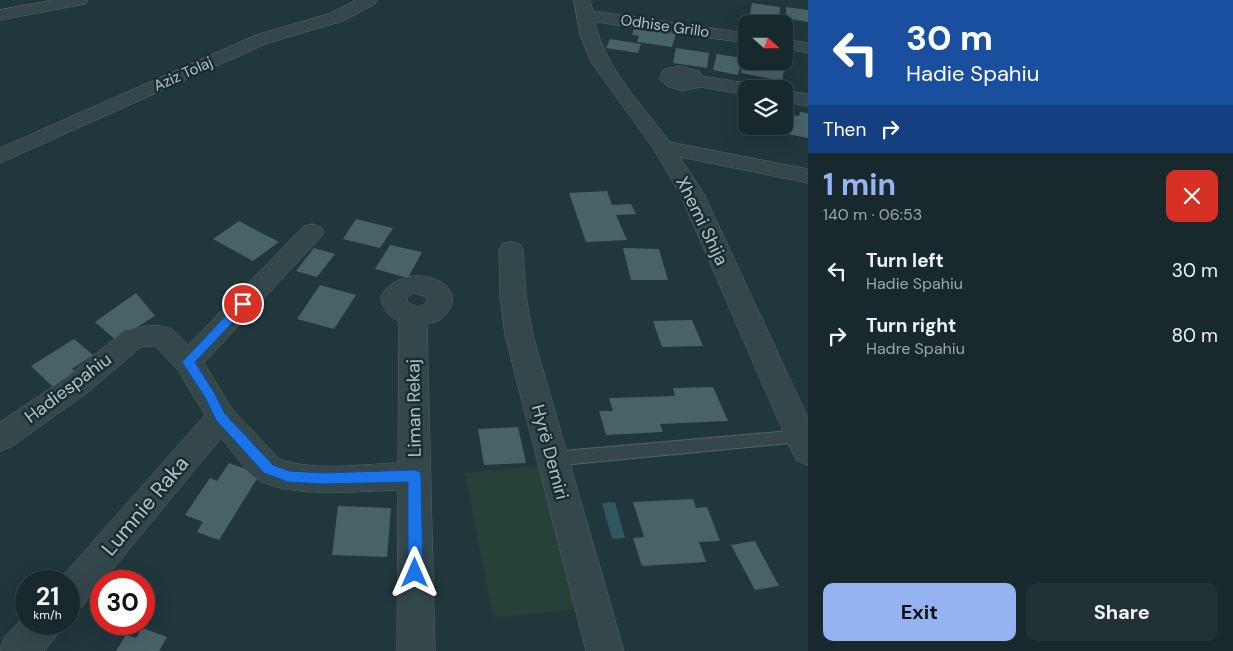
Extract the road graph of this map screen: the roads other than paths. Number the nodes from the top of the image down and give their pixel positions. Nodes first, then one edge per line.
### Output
1 (80, 0) edge
2 (369, 0) edge
3 (583, 7) edge
4 (2, 15) dead end
5 (738, 36) edge
6 (793, 46) edge
7 (808, 48) edge
8 (696, 81) dead end
9 (738, 88) edge
10 (793, 98) edge
11 (808, 100) edge
12 (663, 146) junction
13 (0, 156) edge
14 (808, 176) edge
15 (312, 232) dead end
16 (511, 250) dead end
17 (413, 316) dead end
18 (188, 362) junction
19 (221, 417) junction
20 (0, 438) edge
21 (804, 444) edge
22 (552, 460) junction
23 (415, 476) junction
24 (80, 582) edge
25 (33, 635) edge
26 (18, 651) edge
27 (416, 651) edge
28 (605, 651) edge

1 - 4 street
2 - 13 street, Aziz Tolaj
3 - 5 street, Odhise Grillo
3 - 12 street, Xhemi Shija
6 - 7 street
8 - 9 street
10 - 11 street
12 - 14 street
12 - 21 street, Xhemi Shija
15 - 18 street
16 - 22 street, Hyrë Demiri
17 - 23 street, Liman Rekaj
18 - 19 street
18 - 20 street, Hadiespahiu
19 - 23 street
19 - 24 street, Lumnie Raka
21 - 22 lane
22 - 28 street, Hyrë Demiri
23 - 27 street, Liman Rekaj
25 - 26 street

